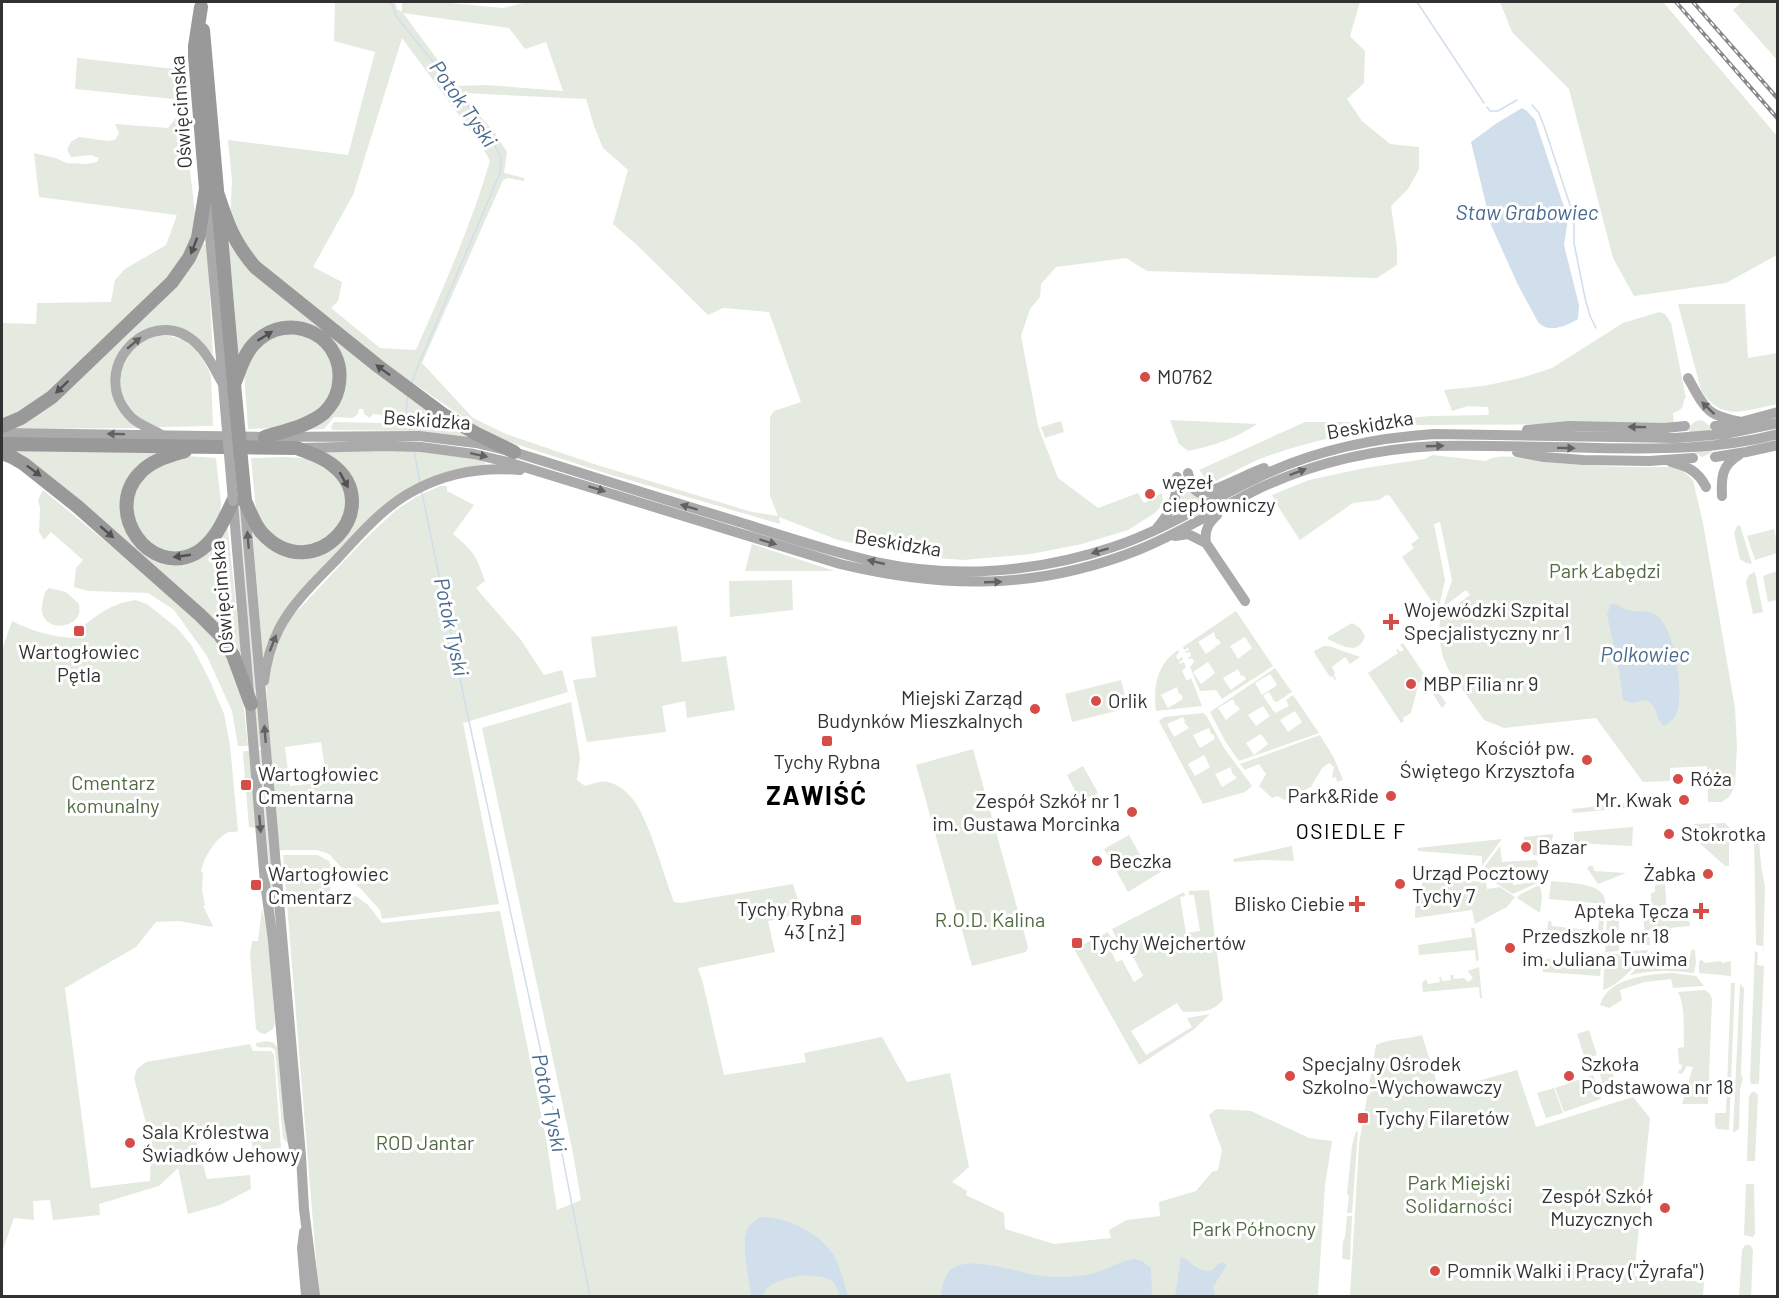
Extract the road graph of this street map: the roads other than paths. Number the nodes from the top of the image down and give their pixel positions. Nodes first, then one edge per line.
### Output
1 (201, 4) edge
2 (211, 189) junction
3 (1688, 378) dead end
4 (229, 384) junction
5 (1778, 412) edge
6 (1741, 422) junction
7 (1778, 423) edge
8 (2, 426) edge
9 (1685, 426) dead end
10 (1715, 426) dead end
11 (2, 433) edge
12 (1778, 434) edge
13 (163, 435) junction
14 (265, 437) junction
15 (1726, 439) junction
16 (1487, 440) junction
17 (404, 441) junction
18 (420, 442) junction
19 (2, 444) edge
20 (1778, 445) edge
21 (198, 447) junction
22 (297, 448) junction
23 (1746, 452) junction
24 (2, 453) edge
25 (514, 453) junction
26 (1715, 457) dead end
27 (1693, 458) dead end
28 (1668, 461) junction
29 (1285, 465) junction
30 (541, 472) junction
31 (1188, 473) dead end
32 (1177, 477) dead end
33 (1706, 487) dead end
34 (1722, 496) dead end
35 (239, 501) junction
36 (1226, 506) junction
37 (1158, 535) junction
38 (1206, 543) junction
39 (1245, 601) dead end
40 (256, 702) junction
41 (305, 1217) junction
42 (306, 1296) edge
43 (315, 1296) edge

1 - 2 highway, Oświęcimska
2 - 4 highway, Oświęcimska
2 -> 8 highway
25 -> 2 highway
6 -> 3 main road
13 -> 4 main road
4 -> 14 highway
4 - 35 highway, Oświęcimska, bridge
5 - 6 main road
6 - 10 main road
7 - 15 main road, Beskidzka
9 -> 16 main road
13 -> 11 main road, Beskidzka
12 - 15 main road, Beskidzka
13 - 14 main road, Beskidzka
14 - 17 main road, Beskidzka
15 - 16 main road, Beskidzka
16 - 28 main road
16 - 29 main road, Beskidzka
36 -> 16 main road, Beskidzka
17 - 18 main road, Beskidzka
17 - 22 main road, Beskidzka
18 - 25 main road, Beskidzka
18 -> 30 main road, Beskidzka
19 - 21 highway, Beskidzka
20 - 23 main road
21 - 22 highway, Beskidzka
35 -> 21 highway
22 -> 35 highway
23 - 26 main road
23 - 34 main road
24 -> 40 highway
37 -> 25 main road, Beskidzka
27 - 28 main road
28 - 33 main road
29 - 31 main road
29 - 37 main road, Beskidzka
30 -> 37 main road, Beskidzka
40 -> 30 main road
32 - 37 main road
35 - 40 main road, Oświęcimska
36 - 37 main road, Beskidzka
36 - 38 main road
37 - 38 main road
38 - 39 main road
40 - 41 main road, Oświęcimska
41 - 42 main road, Oświęcimska
41 - 43 main road, Oświęcimska

